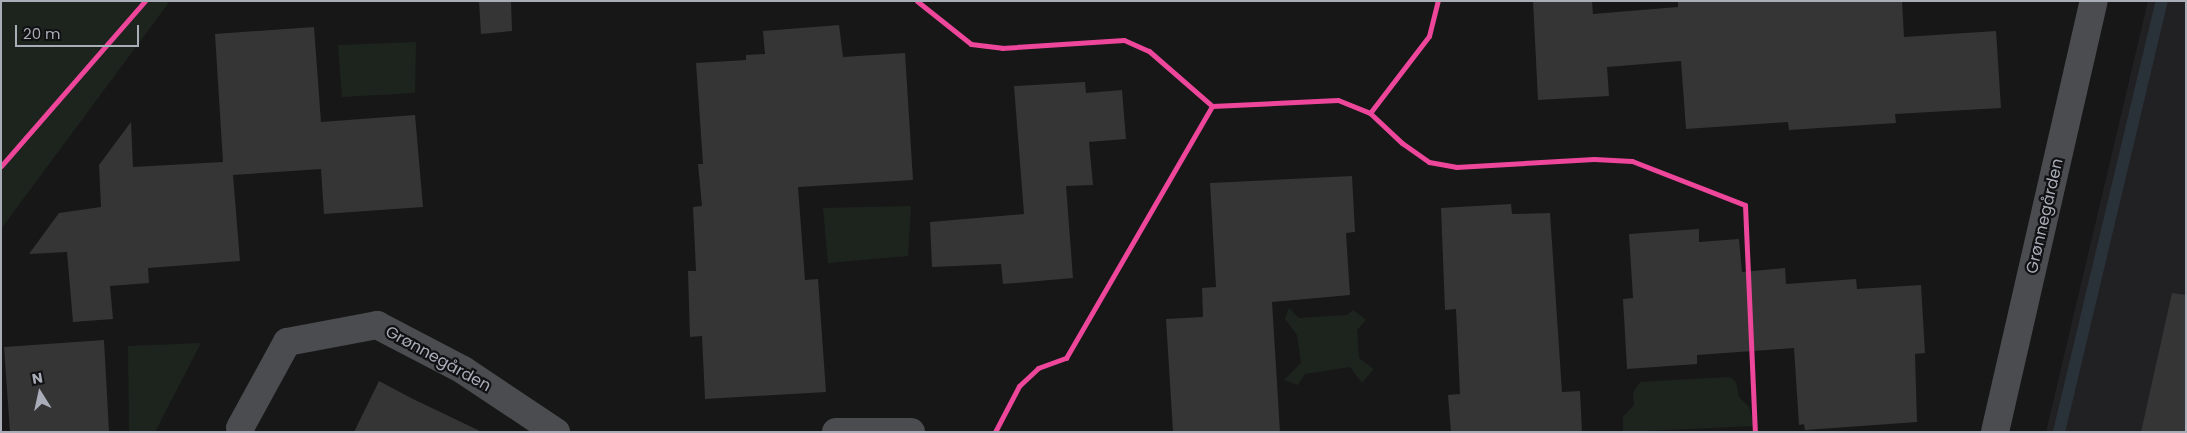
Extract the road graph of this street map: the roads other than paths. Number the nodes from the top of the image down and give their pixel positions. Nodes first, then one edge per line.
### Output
1 (2094, 1) edge
2 (240, 428) dead end
3 (556, 432) edge
4 (836, 432) edge
5 (911, 432) edge
6 (1995, 432) edge

1 - 6 street, Grønnegården
2 - 3 street, Grønnegården
4 - 5 street

